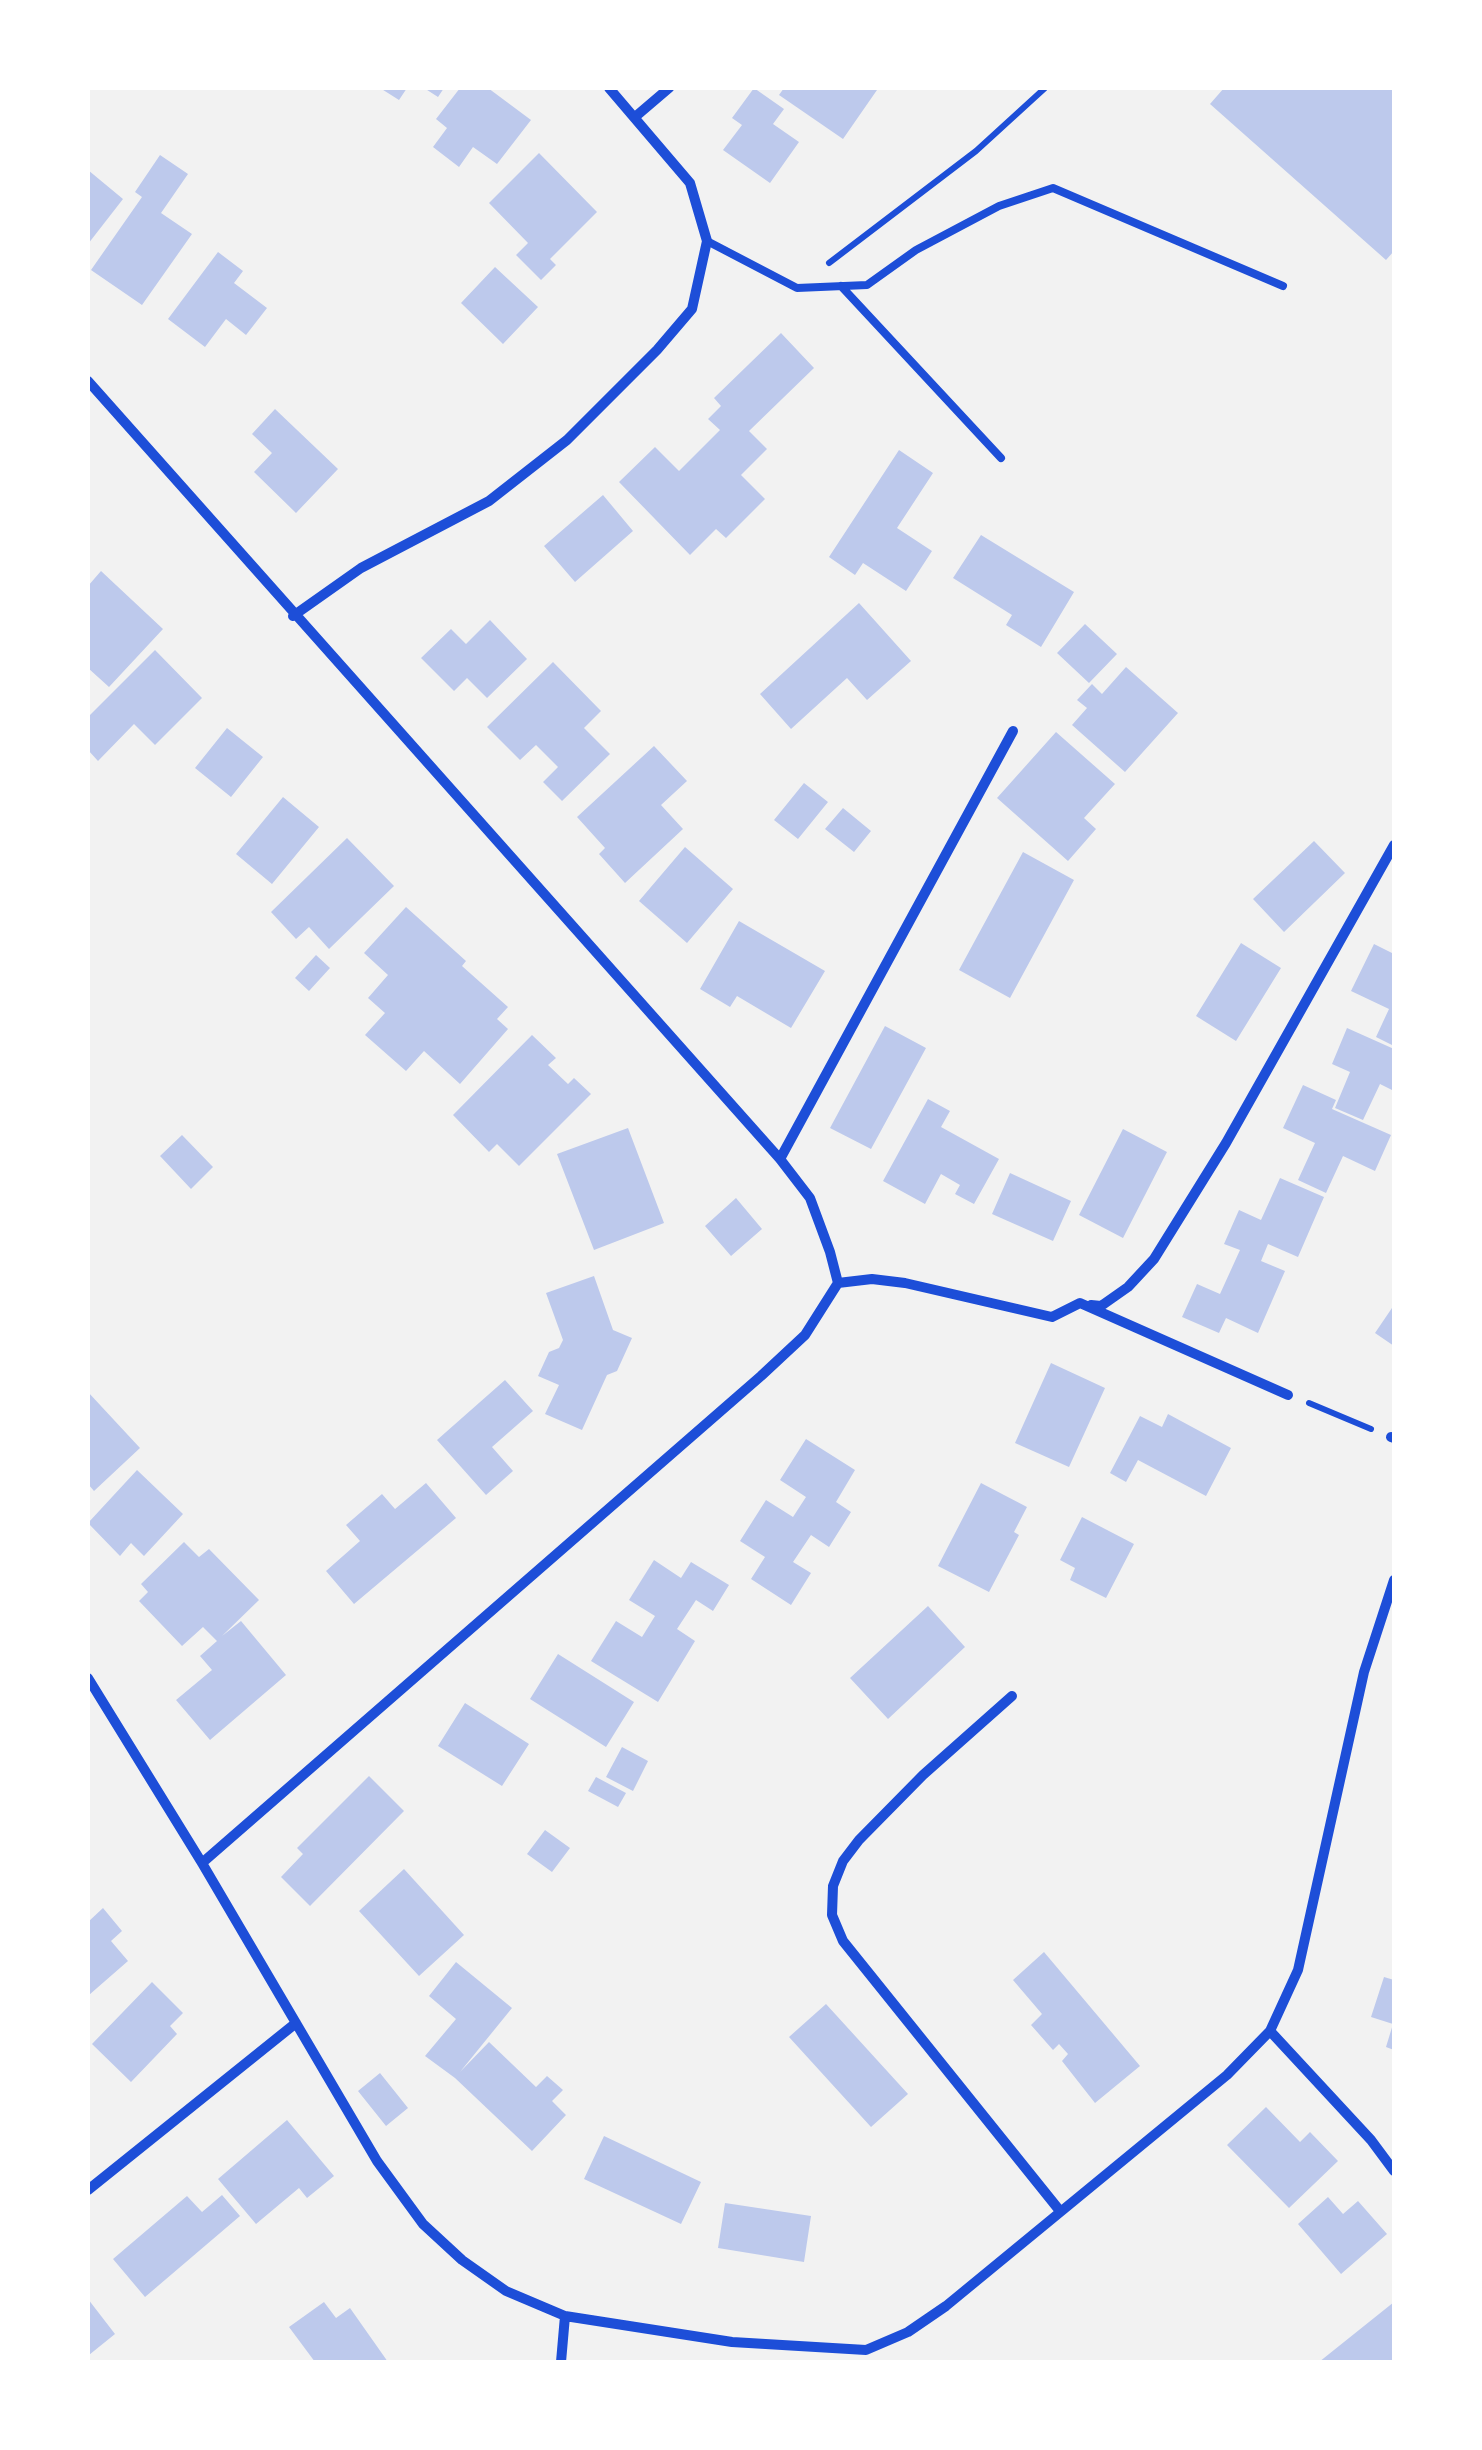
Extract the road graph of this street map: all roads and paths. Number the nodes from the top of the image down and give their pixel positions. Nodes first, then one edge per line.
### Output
1 (609, 88) edge
2 (670, 88) edge
3 (1045, 88) edge
4 (635, 116) junction
5 (706, 242) junction
6 (841, 286) junction
7 (1283, 286) dead end
8 (797, 288) junction
9 (88, 381) edge
10 (1001, 458) dead end
11 (293, 616) junction
12 (1013, 730) dead end
13 (1394, 845) edge
14 (780, 1160) junction
15 (838, 1283) junction
16 (1080, 1303) junction
17 (1288, 1395) joint
18 (1393, 1438) edge
19 (1394, 1580) edge
20 (88, 1678) edge
21 (1012, 1696) dead end
22 (202, 1863) junction
23 (296, 2023) junction
24 (1270, 2030) junction
25 (1394, 2171) edge
26 (88, 2190) edge
27 (1060, 2210) junction
28 (565, 2316) junction
29 (560, 2362) edge

1 - 4 street
2 - 4 street
3 - 8 path
4 - 5 street
5 - 8 lane
5 - 11 street
6 - 7 lane
6 - 8 lane
6 - 10 lane
9 - 11 street
11 - 14 street
12 - 14 street
13 - 16 street
14 - 15 street
15 - 16 street
15 - 22 street
16 - 17 street
17 - 18 path
19 - 24 street
20 - 22 street
21 - 27 street
22 - 23 street
23 - 26 street
23 - 28 street
24 - 25 street
24 - 27 street
27 - 28 street
28 - 29 street

